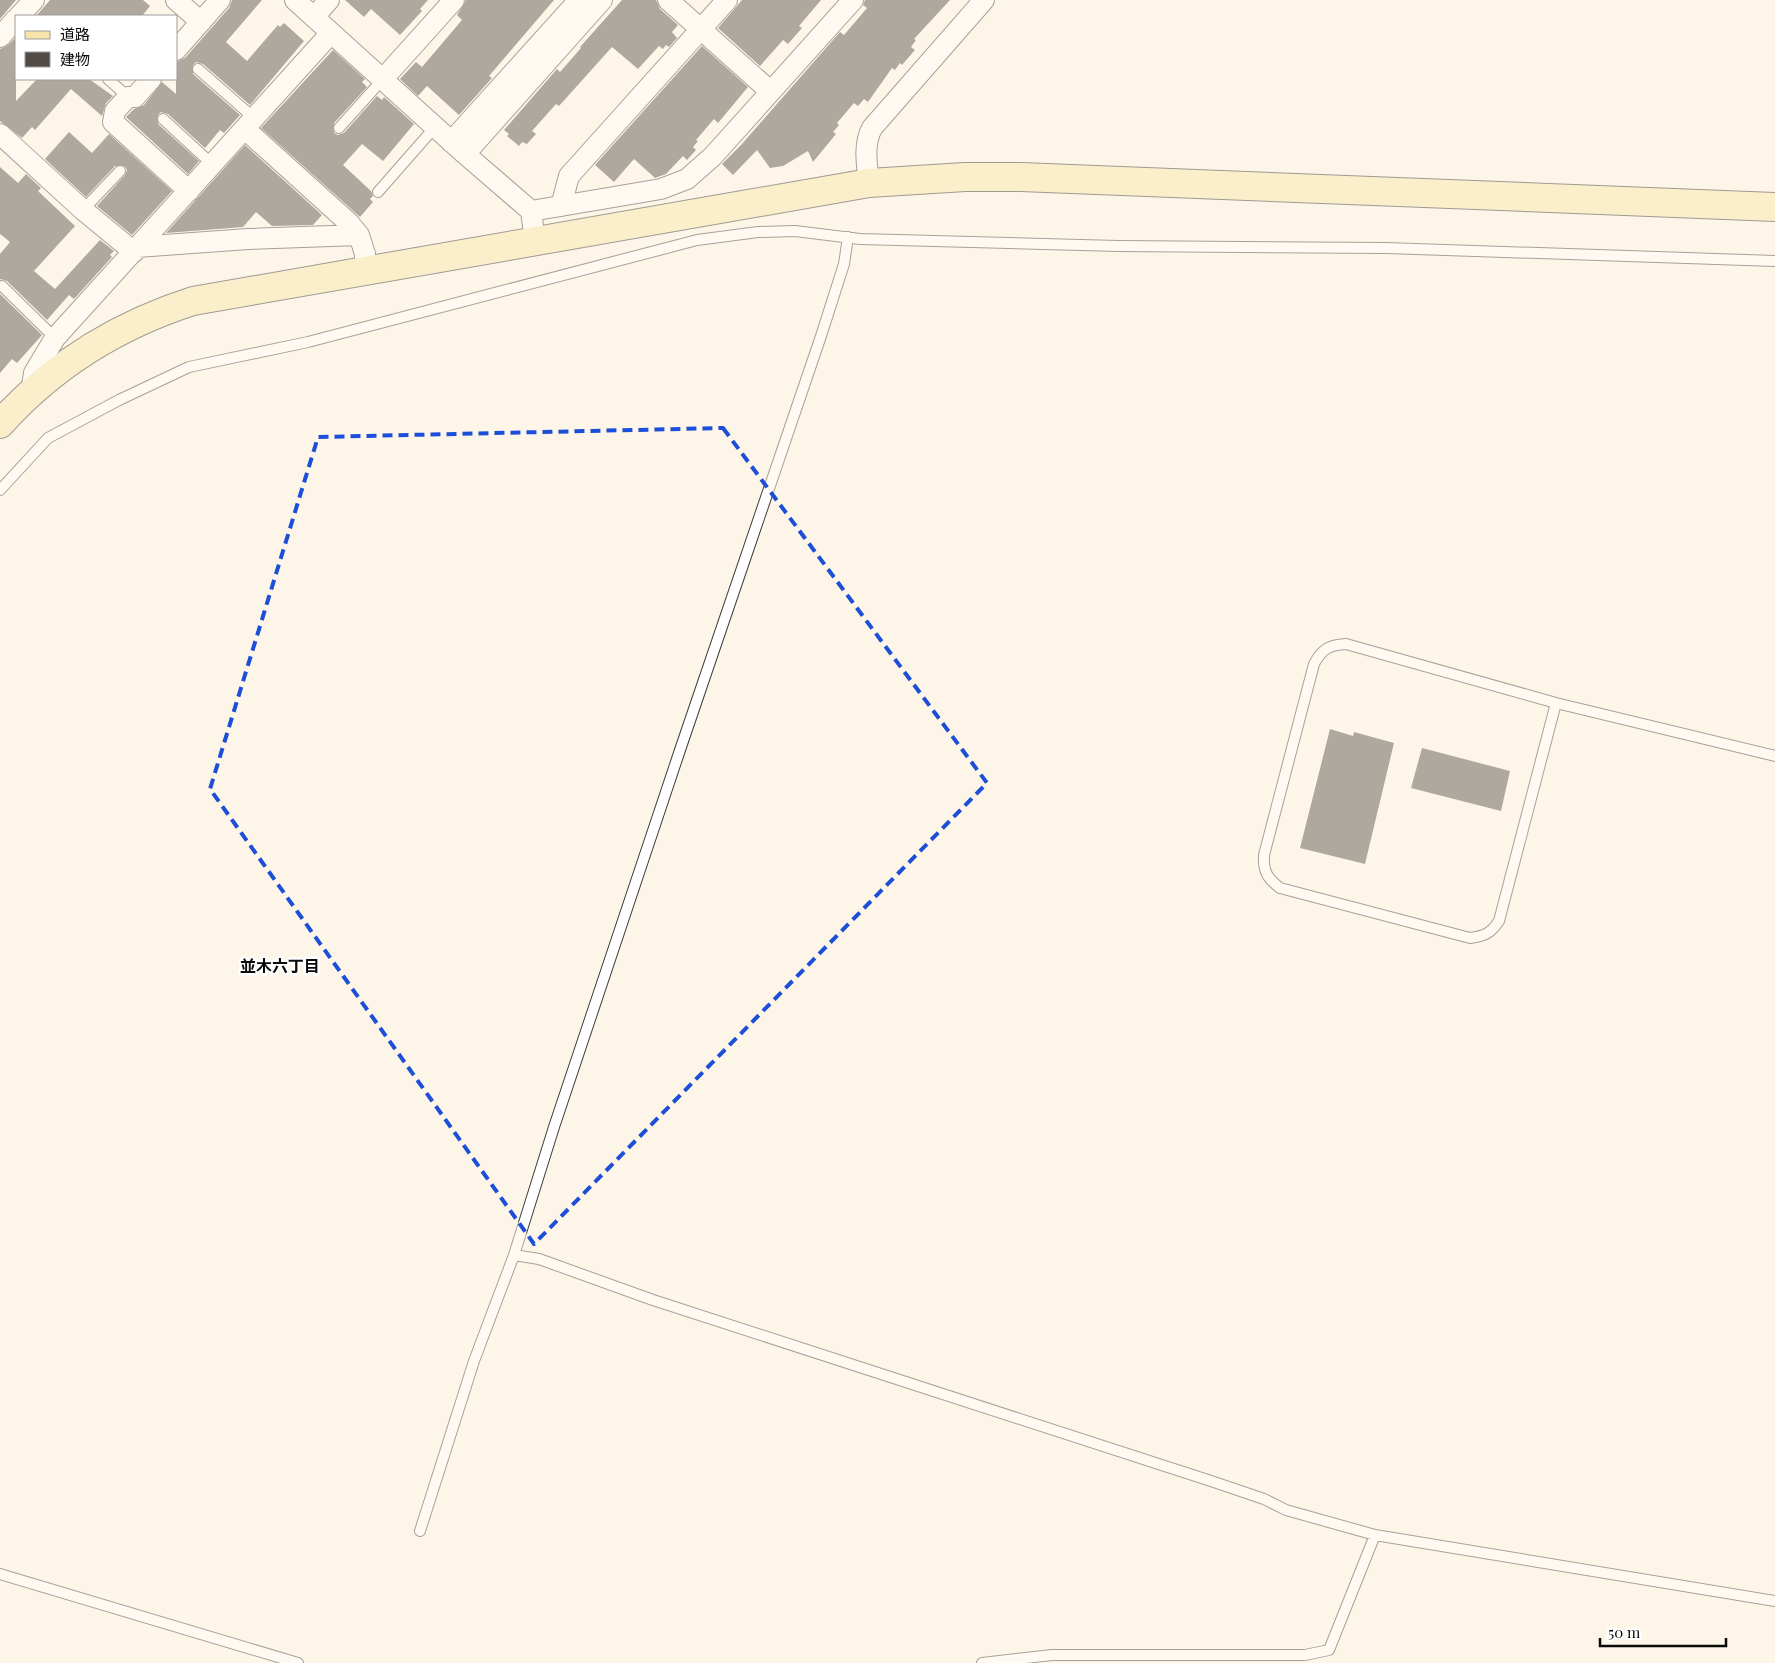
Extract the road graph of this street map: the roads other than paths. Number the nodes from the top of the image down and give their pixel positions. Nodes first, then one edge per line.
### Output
1 (34, 0) edge
2 (176, 0) edge
3 (220, 0) edge
4 (295, 0) edge
5 (329, 0) edge
6 (454, 0) edge
7 (579, 0) edge
8 (602, 0) edge
9 (668, 0) edge
10 (727, 0) edge
11 (853, 0) edge
12 (984, 0) edge
13 (20, 15) edge
14 (314, 17) junction
15 (15, 20) edge
16 (201, 22) junction
17 (701, 29) junction
18 (331, 33) junction
19 (0, 37) edge
20 (178, 48) edge
21 (198, 68) dead end
22 (383, 79) junction
23 (109, 80) edge
24 (150, 80) edge
25 (770, 92) junction
26 (128, 97) junction
27 (162, 119) dead end
28 (250, 123) junction
29 (435, 127) junction
30 (339, 128) dead end
31 (0, 134) edge
32 (458, 148) junction
33 (213, 165) junction
34 (120, 171) dead end
35 (869, 183) junction
36 (189, 191) junction
37 (378, 192) dead end
38 (561, 206) junction
39 (1775, 207) edge
40 (84, 210) junction
41 (531, 211) junction
42 (359, 236) junction
43 (848, 237) junction
44 (535, 241) junction
45 (136, 250) junction
46 (1775, 261) edge
47 (366, 270) junction
48 (2, 286) dead end
49 (55, 338) junction
50 (31, 393) junction
51 (0, 424) edge
52 (0, 490) edge
53 (1556, 703) junction
54 (1775, 756) edge
55 (514, 1255) junction
56 (420, 1531) dead end
57 (1375, 1535) junction
58 (0, 1574) edge
59 (1775, 1601) edge
60 (298, 1663) edge
61 (982, 1663) edge

1 - 13 street
2 - 16 street
3 - 16 street
4 - 14 street
5 - 14 street
6 - 22 street
7 - 32 street
8 - 32 street
9 - 17 street
10 - 17 street
11 - 25 street
12 - 35 street
14 - 18 street
15 - 19 street
16 - 20 street
17 - 25 street
17 - 38 street
18 - 22 street
18 - 28 street
21 - 28 lane
22 - 29 street
22 - 30 lane
23 - 26 lane
24 - 26 street
25 - 38 street
26 - 36 street
27 - 33 lane
28 - 33 street
28 - 42 street
29 - 32 street
29 - 37 lane
31 - 40 street
32 - 41 street
33 - 36 street
34 - 40 lane
35 - 39 street
35 - 44 street
36 - 45 street
38 - 41 street
40 - 45 street
41 - 44 street
42 - 45 street
42 - 47 street
43 - 46 lane
43 - 52 lane
43 - 55 lane
44 - 47 street
45 - 49 street
47 - 50 street
48 - 49 lane
49 - 50 street
50 - 51 street
53 - 53 lane
53 - 54 lane
55 - 56 lane
55 - 57 lane
57 - 59 lane
57 - 61 lane
58 - 60 lane

